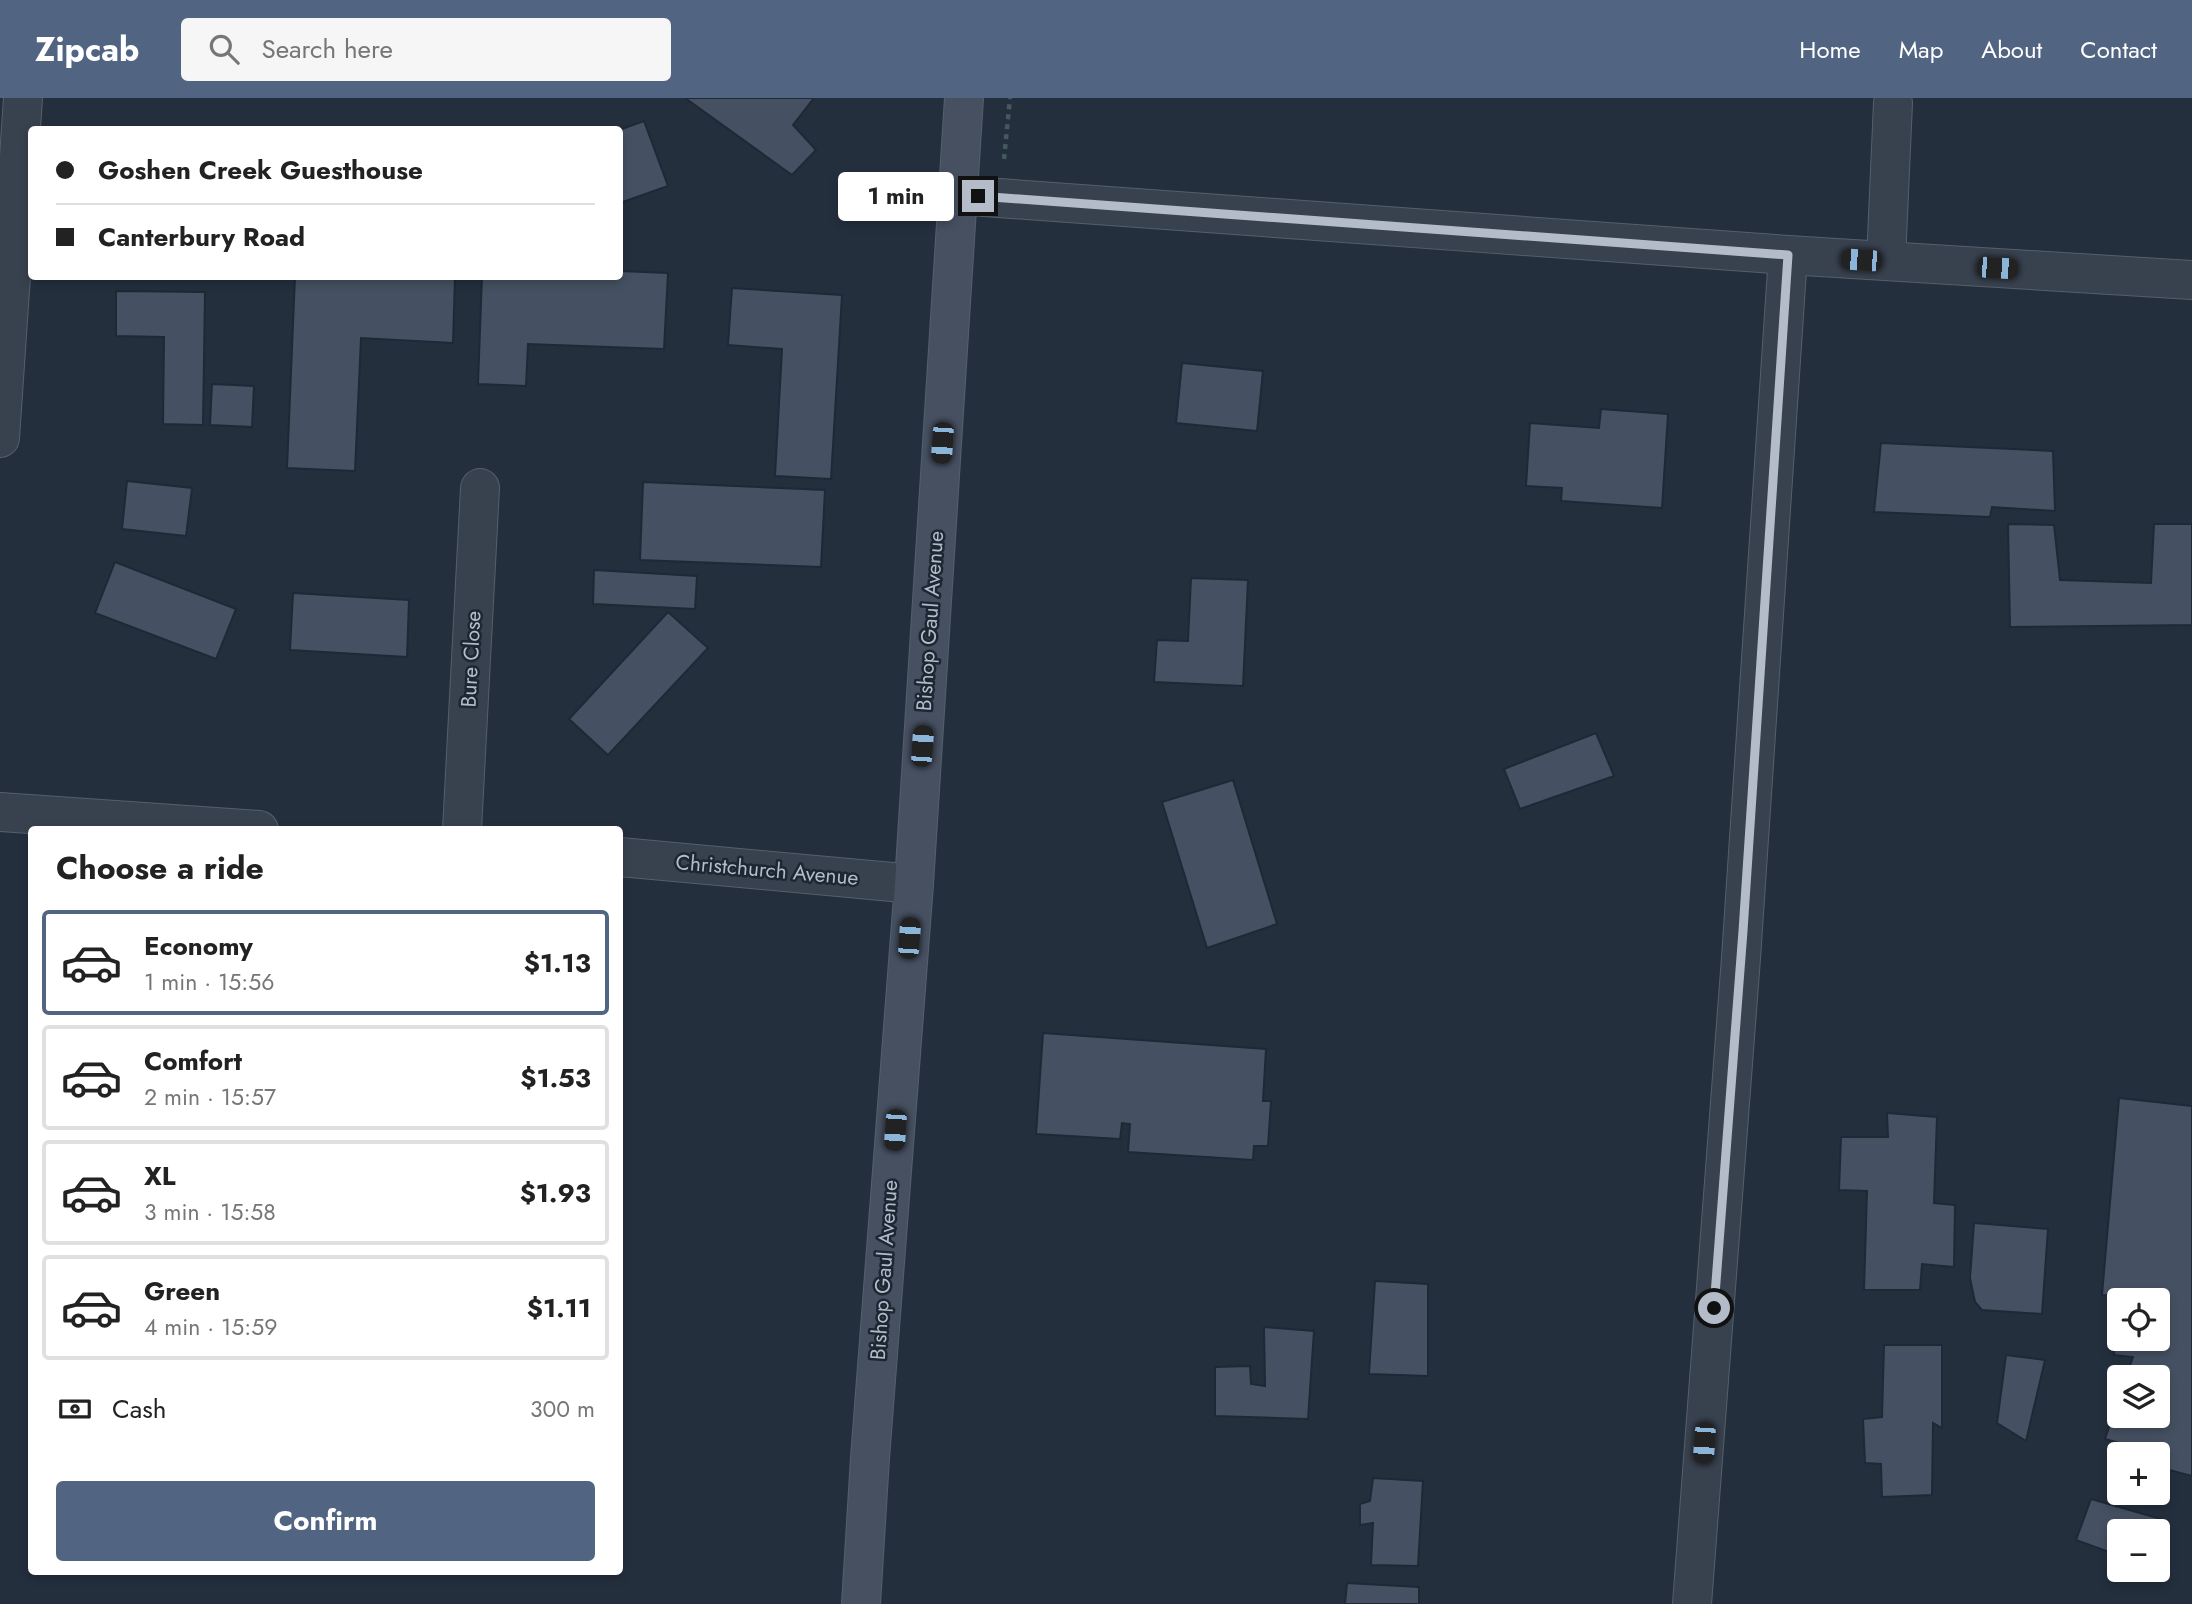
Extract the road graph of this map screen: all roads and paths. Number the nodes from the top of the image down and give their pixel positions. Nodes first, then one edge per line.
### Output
1 (23, 98) edge
2 (964, 98) edge
3 (1010, 98) edge
4 (1893, 103) dead end
5 (957, 195) junction
6 (999, 198) junction
7 (6, 243) edge
8 (1788, 255) junction
9 (1886, 261) junction
10 (2192, 280) edge
11 (0, 438) edge
12 (480, 488) dead end
13 (0, 812) edge
14 (201, 826) edge
15 (462, 826) edge
16 (623, 857) edge
17 (914, 884) junction
18 (861, 1604) edge
19 (1692, 1604) edge

1 - 7 street
2 - 5 main road, Bishop Gaul Avenue
3 - 6 path
4 - 9 street
5 - 6 street
5 - 17 main road, Bishop Gaul Avenue
6 - 8 street
7 - 11 street
8 - 9 street
8 - 19 street
9 - 10 street
12 - 15 street, Bure Close
13 - 14 street
16 - 17 street, Christchurch Avenue
17 - 18 main road, Bishop Gaul Avenue

